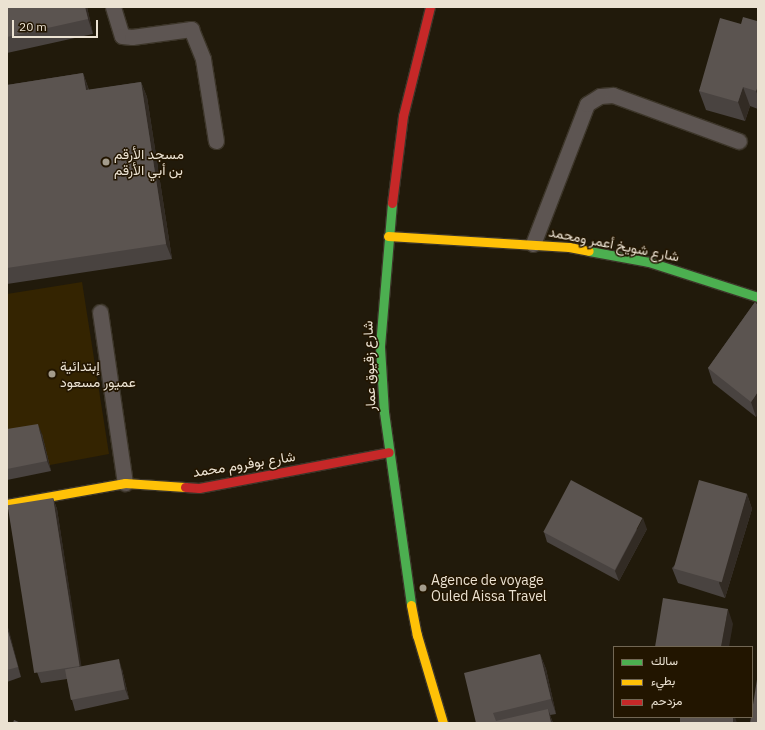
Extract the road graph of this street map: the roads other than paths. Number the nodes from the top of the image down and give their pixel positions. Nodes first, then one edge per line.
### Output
1 (113, 7) edge
2 (430, 7) edge
3 (216, 141) dead end
4 (739, 141) dead end
5 (388, 236) junction
6 (533, 244) junction
7 (758, 297) edge
8 (100, 312) dead end
9 (390, 452) junction
10 (125, 483) junction
11 (7, 504) edge
12 (443, 723) edge

1 - 3 lane
2 - 5 street, شارع زقيوق عمار
4 - 6 lane
5 - 6 street, شارع شويخ أعمر ومحمد
5 - 9 street, شارع زقيوق عمار
6 - 7 street, شارع شويخ أعمر ومحمد
8 - 10 lane
9 - 10 street, شارع بوفروم محمد
9 - 12 street, شارع زقيوق عمار
10 - 11 street, شارع بوفروم محمد

